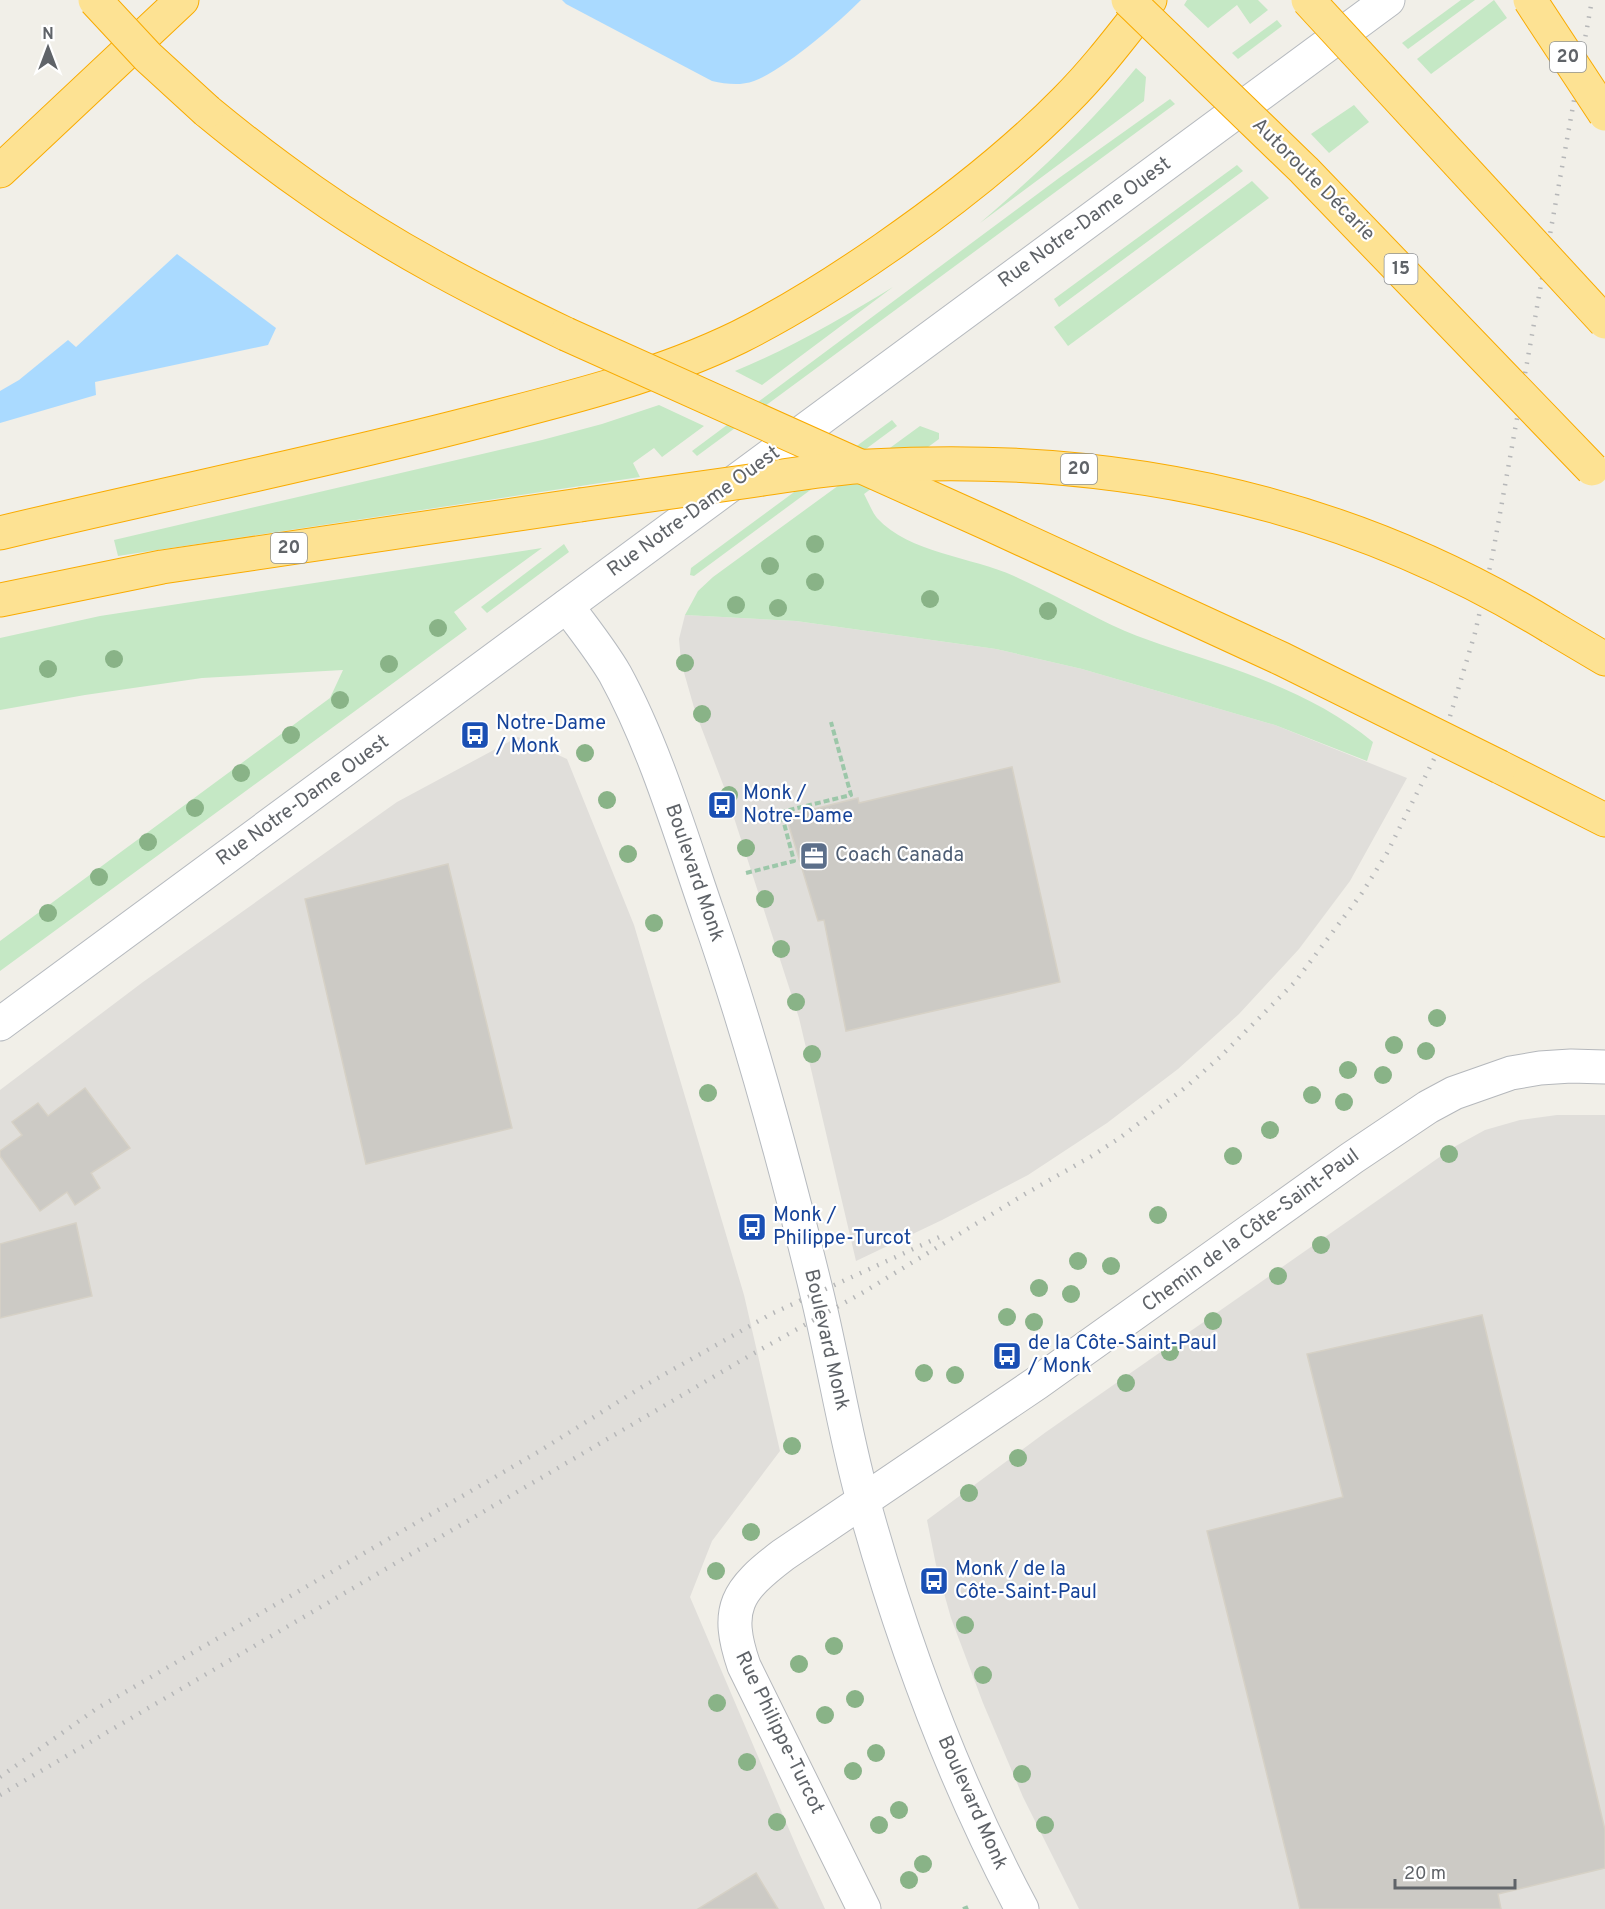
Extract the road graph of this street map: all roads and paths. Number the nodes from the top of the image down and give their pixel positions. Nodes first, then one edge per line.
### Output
1 (95, 0) edge
2 (182, 0) edge
3 (1128, 0) edge
4 (1150, 0) edge
5 (1308, 0) edge
6 (1388, 0) edge
7 (1530, 0) edge
8 (1605, 114) edge
9 (0, 171) edge
10 (1605, 322) edge
11 (1598, 476) edge
12 (0, 533) edge
13 (0, 600) edge
14 (567, 606) junction
15 (1605, 658) edge
16 (831, 722) dead end
17 (1605, 820) edge
18 (800, 860) dead end
19 (794, 861) junction
20 (746, 873) dead end
21 (0, 1024) edge
22 (1605, 1067) edge
23 (864, 1502) junction
24 (968, 1906) dead end
25 (864, 1909) edge
26 (963, 1909) edge
27 (1022, 1909) edge

1 - 17 highway, bridge
2 - 9 highway
3 - 11 highway, Autoroute Décarie / 15, bridge
4 - 12 highway
5 - 10 highway, bridge
6 - 14 street, Rue Notre-Dame Ouest
7 - 8 highway, 20, bridge
13 - 15 highway, 20, bridge
14 - 21 street, Rue Notre-Dame Ouest
14 - 23 street, Boulevard Monk
16 - 19 path
18 - 19 path
19 - 20 path
22 - 23 street, Chemin de la Côte-Saint-Paul
23 - 25 street, Rue Philippe-Turcot
23 - 27 street, Boulevard Monk
24 - 26 path

